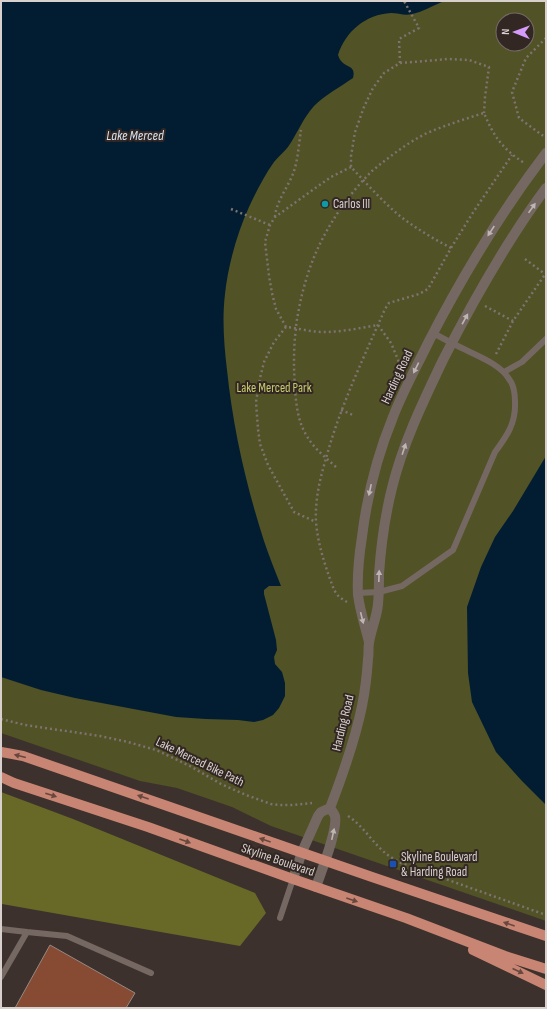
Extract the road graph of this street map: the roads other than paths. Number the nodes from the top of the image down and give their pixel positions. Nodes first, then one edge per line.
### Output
1 (546, 153) edge
2 (546, 188) edge
3 (433, 333) junction
4 (546, 339) edge
5 (452, 343) junction
6 (504, 372) junction
7 (379, 592) junction
8 (358, 593) junction
9 (369, 642) junction
10 (1, 752) edge
11 (1, 777) edge
12 (330, 808) junction
13 (302, 852) junction
14 (325, 860) junction
15 (293, 879) junction
16 (316, 887) junction
17 (280, 918) dead end
18 (406, 918) junction
19 (1, 929) edge
20 (26, 932) junction
21 (546, 936) edge
22 (546, 969) edge
23 (151, 973) dead end
24 (1, 977) edge
25 (546, 985) edge

1 -> 3 street, Harding Road
5 -> 2 street, Harding Road
3 - 5 lane
3 -> 8 street, Harding Road
4 - 6 lane
5 - 6 lane
7 -> 5 street, Harding Road
6 - 7 lane
7 - 8 lane
7 - 9 street, Harding Road
8 -> 9 street, Harding Road
9 - 12 street, Harding Road
13 -> 10 main road, Skyline Boulevard
11 -> 15 main road, Skyline Boulevard
12 - 13 street, Harding Road
14 -> 12 street
13 - 14 main road, Skyline Boulevard
13 - 15 street, Harding Road
14 - 16 street
21 -> 14 main road, Skyline Boulevard
15 - 16 main road, Skyline Boulevard
15 - 17 lane
16 -> 18 main road, Skyline Boulevard
18 - 22 main road, Skyline Boulevard
18 -> 25 main road
19 - 20 lane
20 - 23 lane
20 - 24 lane

